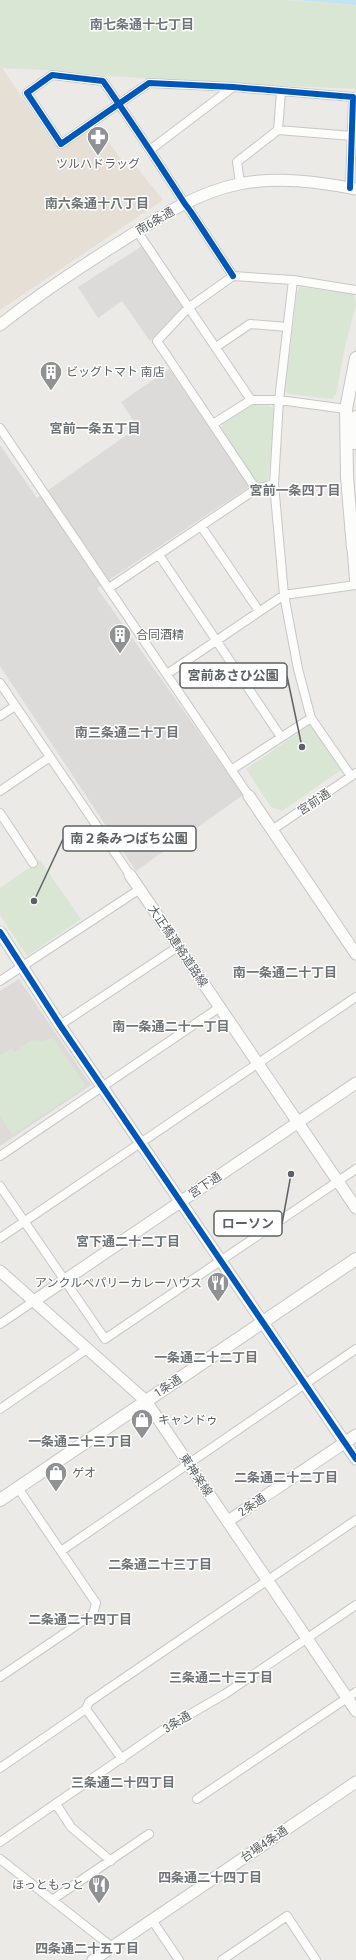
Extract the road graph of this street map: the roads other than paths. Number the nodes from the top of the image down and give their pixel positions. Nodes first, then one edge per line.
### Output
1 (232, 87) junction
2 (281, 92) junction
3 (119, 103) junction
4 (278, 130) junction
5 (352, 136) junction
6 (150, 150) junction
7 (240, 183) junction
8 (353, 188) edge
9 (185, 204) junction
10 (137, 231) junction
11 (233, 276) junction
12 (293, 280) junction
13 (356, 290) edge
14 (188, 308) junction
15 (0, 325) edge
16 (287, 327) junction
17 (216, 347) junction
18 (356, 358) edge
19 (251, 400) junction
20 (279, 400) junction
21 (346, 409) junction
22 (356, 417) edge
23 (213, 424) junction
24 (0, 428) edge
25 (274, 484) junction
26 (256, 489) junction
27 (201, 526) junction
28 (353, 548) junction
29 (158, 554) junction
30 (356, 580) edge
31 (356, 586) edge
32 (109, 588) junction
33 (284, 595) junction
34 (259, 611) junction
35 (216, 640) junction
36 (167, 674) junction
37 (0, 684) edge
38 (15, 706) junction
39 (0, 716) edge
40 (311, 718) junction
41 (282, 738) junction
42 (50, 757) junction
43 (231, 770) junction
44 (354, 775) edge
45 (0, 791) edge
46 (249, 796) joint
47 (0, 813) edge
48 (272, 830) junction
49 (33, 863) dead end
50 (130, 875) joint
51 (140, 889) junction
52 (0, 932) edge
53 (179, 946) junction
54 (356, 954) edge
55 (22, 966) junction
56 (0, 981) edge
57 (356, 997) edge
58 (220, 1007) junction
59 (60, 1025) junction
60 (258, 1063) junction
61 (356, 1082) edge
62 (102, 1087) junction
63 (298, 1122) junction
64 (141, 1144) junction
65 (0, 1156) edge
66 (356, 1169) edge
67 (338, 1182) junction
68 (0, 1186) edge
69 (180, 1201) junction
70 (356, 1208) edge
71 (24, 1221) junction
72 (0, 1238) edge
73 (356, 1259) edge
74 (221, 1260) junction
75 (0, 1271) edge
76 (64, 1281) junction
77 (34, 1301) junction
78 (263, 1322) junction
79 (0, 1324) edge
80 (88, 1349) junction
81 (356, 1349) edge
82 (305, 1384) junction
83 (146, 1401) junction
84 (0, 1409) edge
85 (356, 1435) edge
86 (345, 1442) junction
87 (356, 1459) edge
88 (188, 1464) junction
89 (18, 1488) junction
90 (0, 1500) edge
91 (356, 1520) edge
92 (228, 1521) junction
93 (61, 1551) junction
94 (268, 1581) junction
95 (356, 1605) edge
96 (307, 1638) junction
97 (0, 1677) edge
98 (352, 1695) edge
99 (86, 1709) junction
100 (356, 1711) edge
101 (122, 1759) junction
102 (0, 1768) edge
103 (356, 1782) edge
104 (197, 1799) dead end
105 (56, 1804) junction
106 (149, 1834) dead end
107 (0, 1842) edge
108 (0, 1859) edge
109 (111, 1861) junction
110 (52, 1900) junction
111 (152, 1920) junction
112 (112, 1947) junction
113 (93, 1960) edge
114 (179, 1960) edge
115 (222, 1960) edge
116 (316, 1960) edge

1 - 2 street
1 - 3 street
1 - 6 street
2 - 4 street
2 - 5 street
3 - 3 street
3 - 6 street
4 - 5 street
4 - 7 street
5 - 8 street
6 - 9 street
7 - 8 street, 南6条通
7 - 9 street, 南6条通
9 - 10 street, 南6条通
9 - 11 street
10 - 14 street
10 - 15 street, 南6条通
11 - 12 street
11 - 14 street
12 - 13 street
12 - 16 street
14 - 17 street
14 - 23 street
16 - 17 street
16 - 20 street
17 - 19 street
18 - 21 main road
19 - 20 street
19 - 23 street
20 - 21 street
20 - 25 street
21 - 28 main road
22 - 28 main road
23 - 26 street
24 - 32 street
25 - 26 street
25 - 33 street
26 - 27 street
27 - 29 street
27 - 34 street
28 - 30 main road
29 - 32 street
29 - 35 street
31 - 33 street
32 - 36 street
33 - 34 street
33 - 40 street
34 - 35 street
35 - 36 street
35 - 41 street
36 - 43 street
37 - 38 street, 大正橋連絡道路線
38 - 39 street
38 - 42 street, 大正橋連絡道路線
40 - 41 street
40 - 44 street
41 - 43 street
42 - 45 street
42 - 50 street, 大正橋連絡道路線
43 - 46 street
44 - 48 street, 宮前通
46 - 48 street
47 - 49 street
48 - 54 street
50 - 51 street, 大正橋連絡道路線
51 - 53 street, 大正橋連絡道路線
51 - 55 street
52 - 55 street
53 - 58 street, 大正橋連絡道路線
53 - 59 street
55 - 56 street
55 - 59 street
57 - 60 street
58 - 60 street, 大正橋連絡道路線
58 - 62 street
59 - 62 street
60 - 63 street, 大正橋連絡道路線
60 - 64 street
61 - 63 street, 宮下通
62 - 64 street
62 - 65 street
63 - 67 street, 大正橋連絡道路線
63 - 69 street, 宮下通
64 - 69 street
64 - 71 street
66 - 67 street
67 - 70 street, 大正橋連絡道路線
67 - 74 street
68 - 71 street
69 - 74 street
69 - 76 street, 宮下通
71 - 72 street
71 - 76 street
73 - 78 main road, 1条通
74 - 76 street
74 - 78 street
75 - 77 street, 東神楽線
76 - 77 street, 宮下通
77 - 79 street
77 - 80 street, 東神楽線
78 - 82 street
78 - 83 main road, 1条通
80 - 83 street, 東神楽線
80 - 84 street
81 - 82 street
82 - 86 street
82 - 88 street
83 - 88 street, 東神楽線
83 - 89 main road, 1条通
85 - 86 street, 2条通
86 - 87 street
86 - 92 street, 2条通
88 - 92 street, 東神楽線
88 - 93 street
89 - 90 main road, 1条通
89 - 93 street
91 - 94 street
92 - 94 street, 東神楽線
93 - 97 street
94 - 96 street, 東神楽線
94 - 99 street
95 - 96 street, 3条通
96 - 98 street, 東神楽線
96 - 101 street, 3条通
98 - 100 street, 東神楽線
98 - 104 street
99 - 101 street
99 - 102 street
101 - 105 street, 3条通
103 - 111 street, 台場4条通
105 - 107 street, 3条通
105 - 109 street
106 - 109 street
108 - 110 street
109 - 110 street
110 - 112 street
111 - 112 street, 台場4条通
111 - 114 street
112 - 113 street, 台場4条通
115 - 116 street

